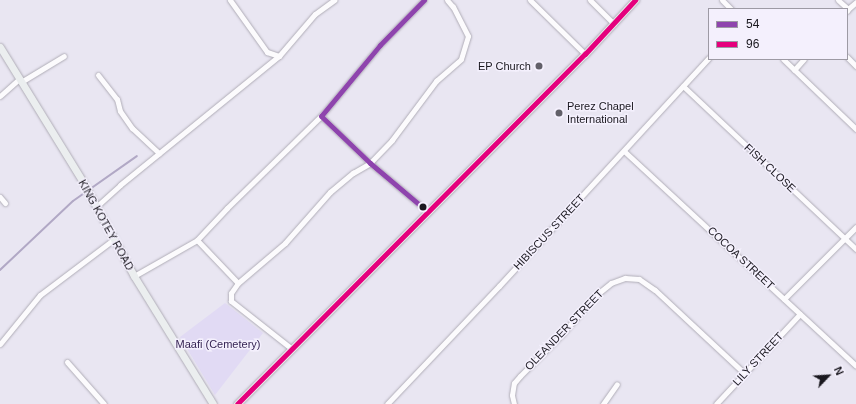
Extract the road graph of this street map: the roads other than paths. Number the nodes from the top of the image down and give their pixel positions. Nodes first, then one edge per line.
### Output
1 (230, 0) edge
2 (334, 0) edge
3 (424, 0) edge
4 (447, 0) edge
5 (530, 0) edge
6 (590, 0) edge
7 (635, 0) edge
8 (722, 0) edge
9 (838, 0) edge
10 (856, 2) edge
11 (730, 8) edge
12 (846, 8) edge
13 (848, 10) edge
14 (614, 24) junction
15 (0, 47) edge
16 (585, 54) junction
17 (64, 56) dead end
18 (279, 56) junction
19 (708, 59) edge
20 (848, 59) edge
21 (784, 60) edge
22 (803, 60) edge
23 (856, 66) edge
24 (794, 70) junction
25 (98, 75) dead end
26 (20, 80) junction
27 (684, 86) junction
28 (0, 96) edge
29 (321, 116) junction
30 (856, 129) edge
31 (624, 151) junction
32 (159, 153) junction
33 (370, 163) junction
34 (0, 197) edge
35 (5, 203) dead end
36 (95, 203) junction
37 (427, 211) junction
38 (856, 227) edge
39 (845, 239) junction
40 (114, 240) junction
41 (197, 240) junction
42 (856, 249) edge
43 (134, 276) junction
44 (238, 283) junction
45 (784, 299) junction
46 (800, 314) junction
47 (0, 344) edge
48 (292, 349) junction
49 (67, 362) dead end
50 (856, 366) edge
51 (745, 374) junction
52 (617, 384) dead end
53 (104, 404) edge
54 (213, 404) edge
55 (237, 404) edge
56 (387, 404) edge
57 (514, 404) edge
58 (603, 404) edge
59 (716, 404) edge

1 - 18 street
2 - 18 street
3 - 29 street
4 - 33 street
5 - 16 street
6 - 14 street
7 - 14 street
8 - 11 street
9 - 12 street
10 - 13 street
14 - 16 street
15 - 26 street, KING KOTEY ROAD
16 - 37 street
17 - 26 street
18 - 32 street
19 - 27 street, HIBISCUS STREET
20 - 23 street
21 - 24 street
22 - 24 street
24 - 30 street
25 - 32 street
26 - 28 street
26 - 36 street, KING KOTEY ROAD
27 - 31 street, HIBISCUS STREET
27 - 39 street, FISH CLOSE
29 - 33 street
29 - 41 street
31 - 45 street, COCOA STREET
31 - 56 street, HIBISCUS STREET
32 - 36 street
33 - 37 street
33 - 44 street
34 - 35 street
36 - 40 street, KING KOTEY ROAD
37 - 48 street
38 - 39 street
39 - 42 street, FISH CLOSE
39 - 45 street
40 - 43 street, KING KOTEY ROAD
40 - 47 street
41 - 43 street
41 - 44 street
43 - 54 street, KING KOTEY ROAD
44 - 48 street
45 - 46 street, COCOA STREET
46 - 50 street, COCOA STREET
46 - 51 street, LILY STREET
48 - 55 street
49 - 53 street
51 - 57 street, OLEANDER STREET
51 - 59 street, LILY STREET
52 - 58 street

